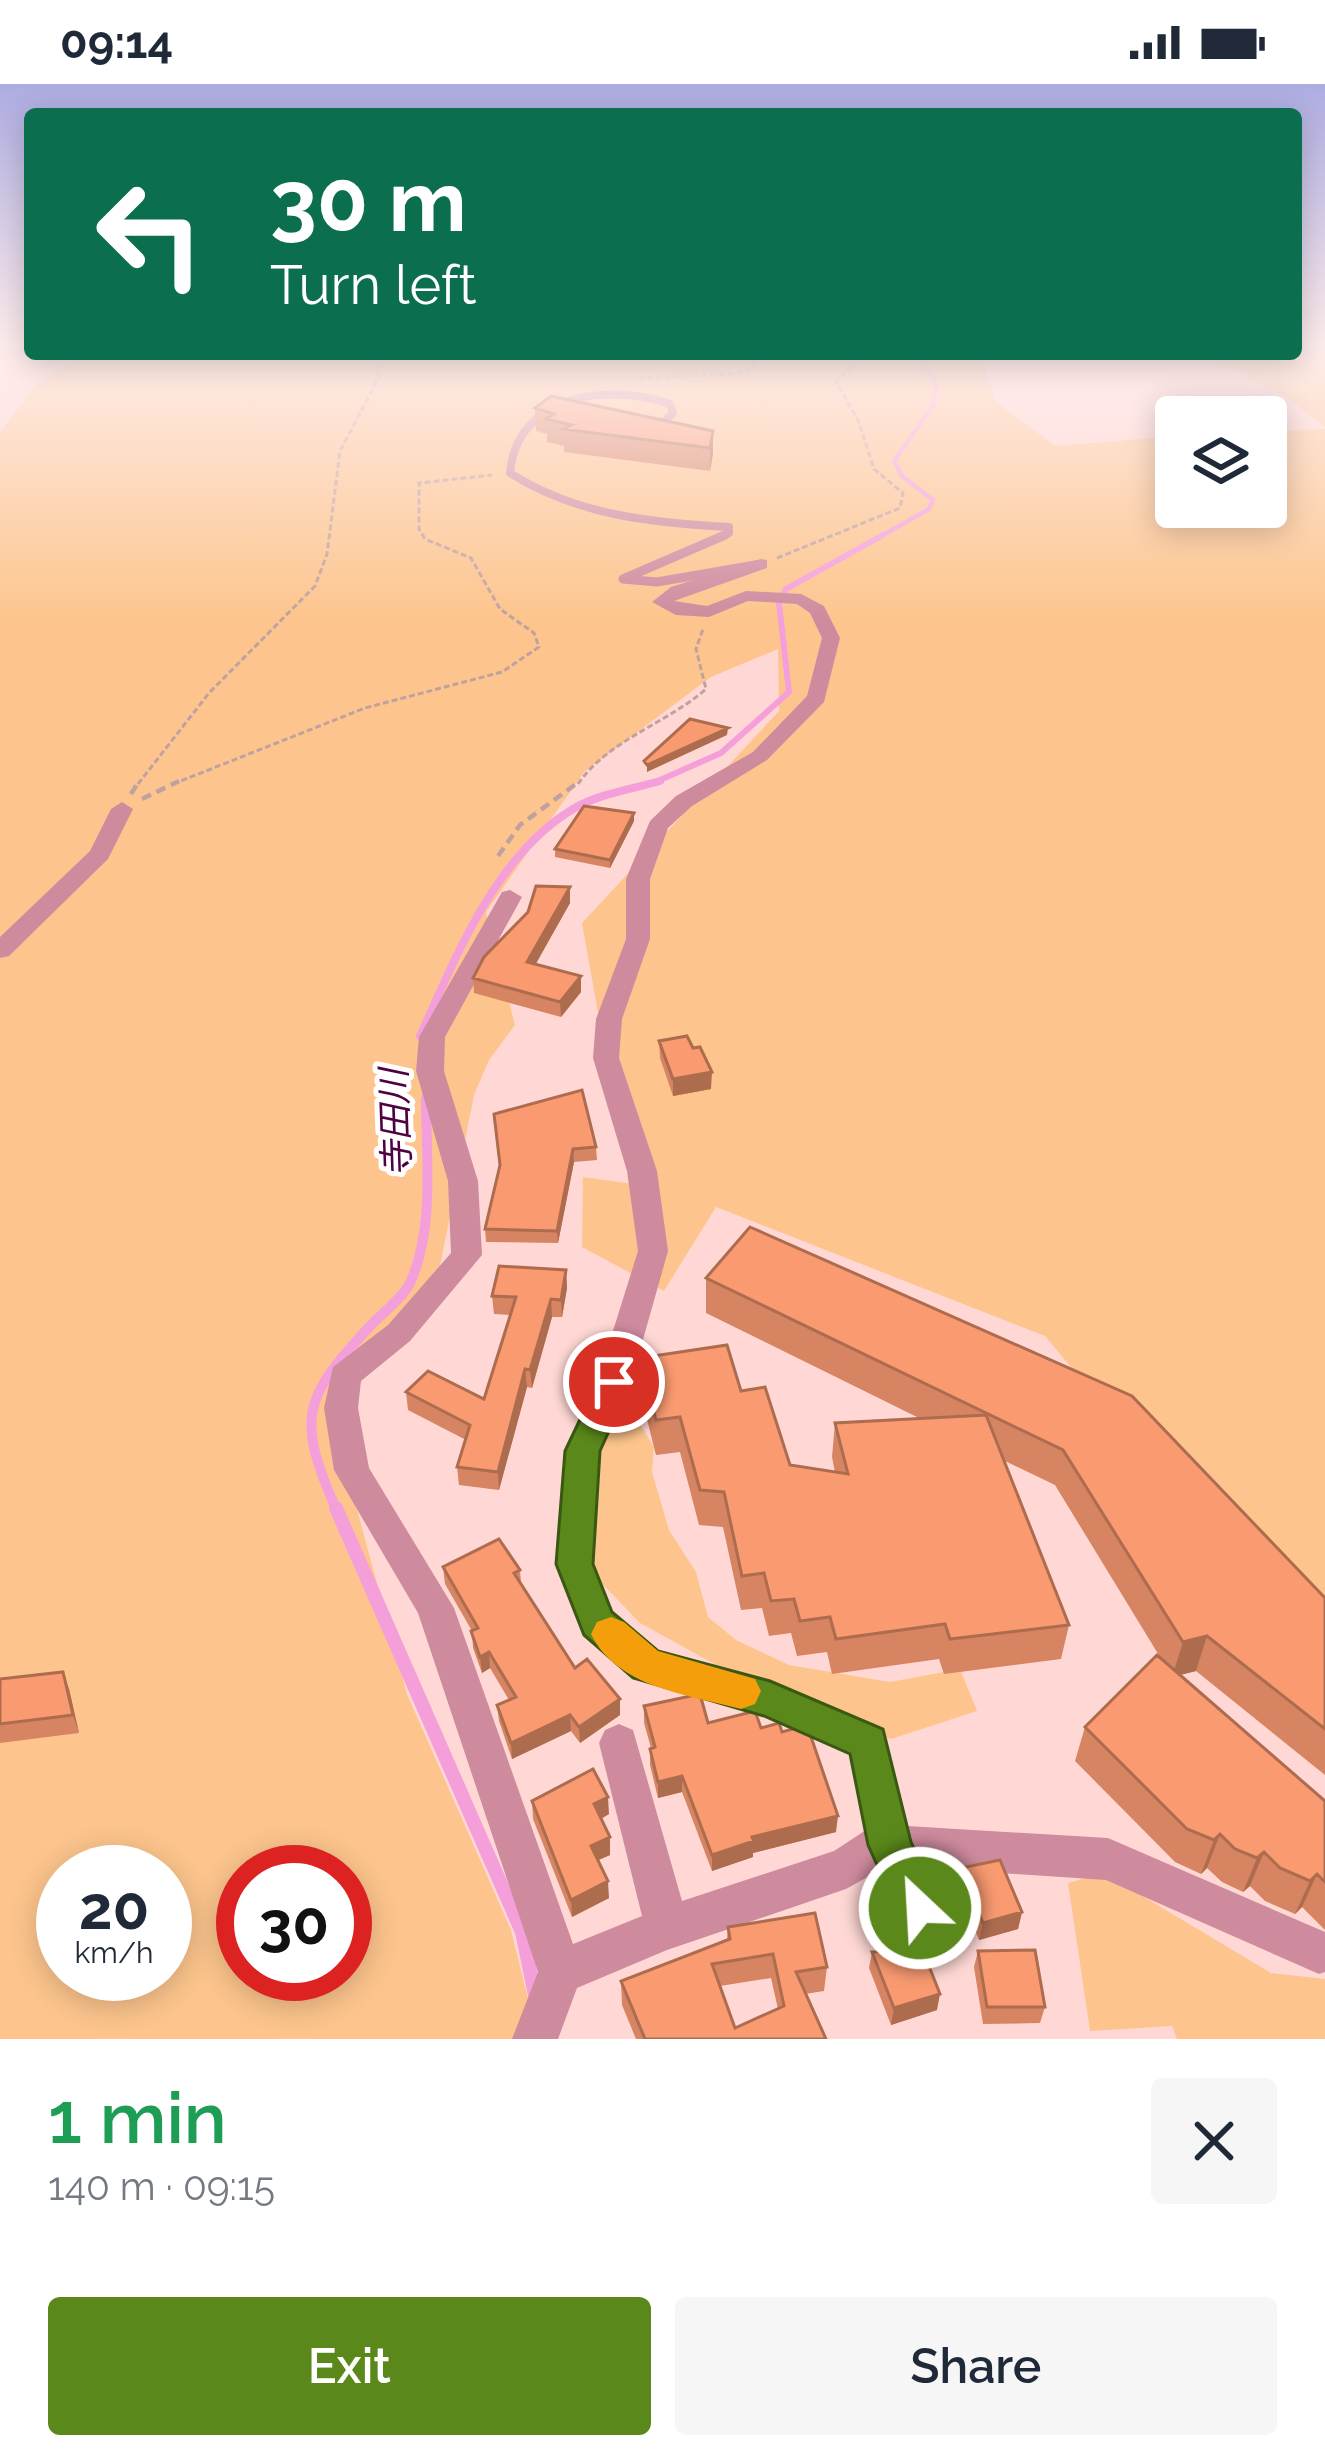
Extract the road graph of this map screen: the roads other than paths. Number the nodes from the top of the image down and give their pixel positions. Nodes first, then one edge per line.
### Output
1 (525, 437) edge
2 (761, 564) joint
3 (122, 809) road end
4 (510, 897) dead end
5 (0, 951) edge
6 (619, 1743) dead end
7 (890, 1845) junction
8 (667, 1928) junction
9 (935, 1940) dead end
10 (1319, 1952) dead end
11 (557, 1979) junction
12 (535, 2039) edge

1 - 2 lane
2 - 7 street
3 - 5 street
4 - 11 street
6 - 8 street
7 - 8 street
7 - 9 street
7 - 10 street
8 - 11 street
11 - 12 street

